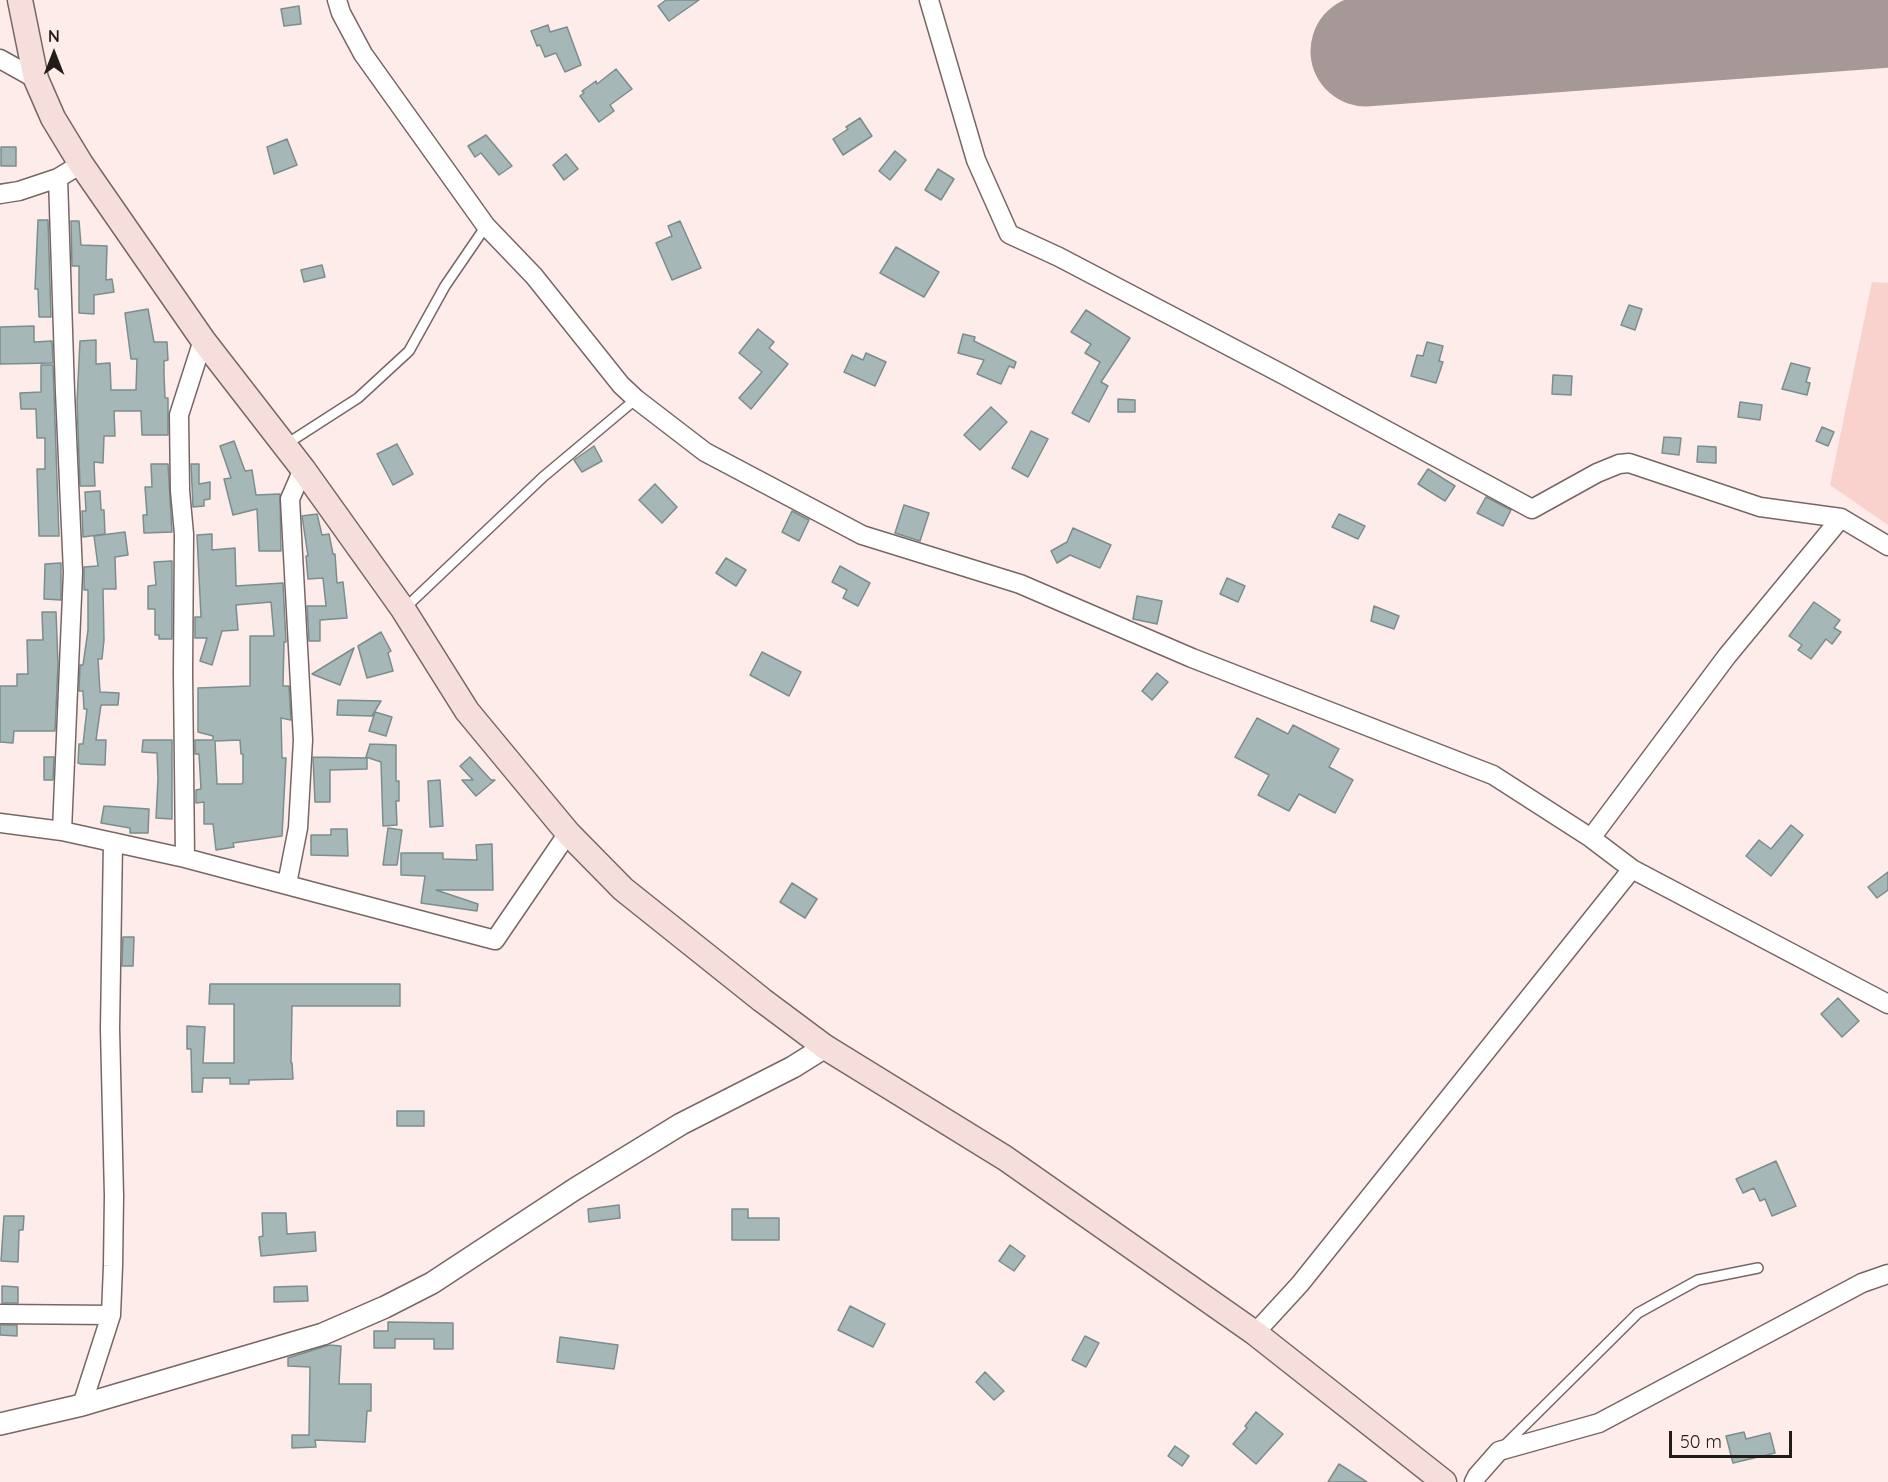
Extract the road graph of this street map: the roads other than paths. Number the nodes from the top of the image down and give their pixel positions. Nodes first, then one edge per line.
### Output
1 (20, 0) edge
2 (337, 0) edge
3 (929, 0) edge
4 (0, 59) edge
5 (36, 80) junction
6 (81, 164) junction
7 (58, 178) junction
8 (0, 194) edge
9 (486, 226) junction
10 (203, 340) junction
11 (636, 399) junction
12 (285, 445) junction
13 (303, 469) junction
14 (1841, 518) junction
15 (1888, 546) edge
16 (404, 609) junction
17 (0, 823) edge
18 (62, 831) junction
19 (568, 833) junction
20 (1591, 838) junction
21 (113, 842) junction
22 (185, 858) junction
23 (1632, 869) junction
24 (287, 884) junction
25 (1888, 1004) edge
26 (825, 1047) junction
27 (1758, 1268) dead end
28 (1888, 1274) edge
29 (0, 1314) edge
30 (111, 1315) junction
31 (1255, 1333) junction
32 (82, 1405) junction
33 (0, 1424) edge
34 (1499, 1451) junction
35 (1479, 1480) edge
36 (1444, 1482) edge

1 - 5 main road
2 - 9 street
3 - 14 street
4 - 5 street
5 - 6 main road
6 - 7 street
6 - 10 main road
7 - 8 street
7 - 18 street
9 - 11 street
9 - 12 lane
10 - 12 main road
10 - 22 street
11 - 16 lane
11 - 20 street
12 - 13 main road
13 - 16 main road
13 - 24 street
14 - 15 street
14 - 20 street
16 - 19 main road
17 - 18 street
18 - 21 street
19 - 24 street
19 - 26 main road
20 - 23 street
21 - 22 street
21 - 30 street
22 - 24 street
23 - 25 street
23 - 31 street
26 - 31 main road
26 - 32 street
27 - 34 lane
28 - 34 street
29 - 30 street
30 - 32 street
31 - 36 main road
32 - 33 street
34 - 35 street

